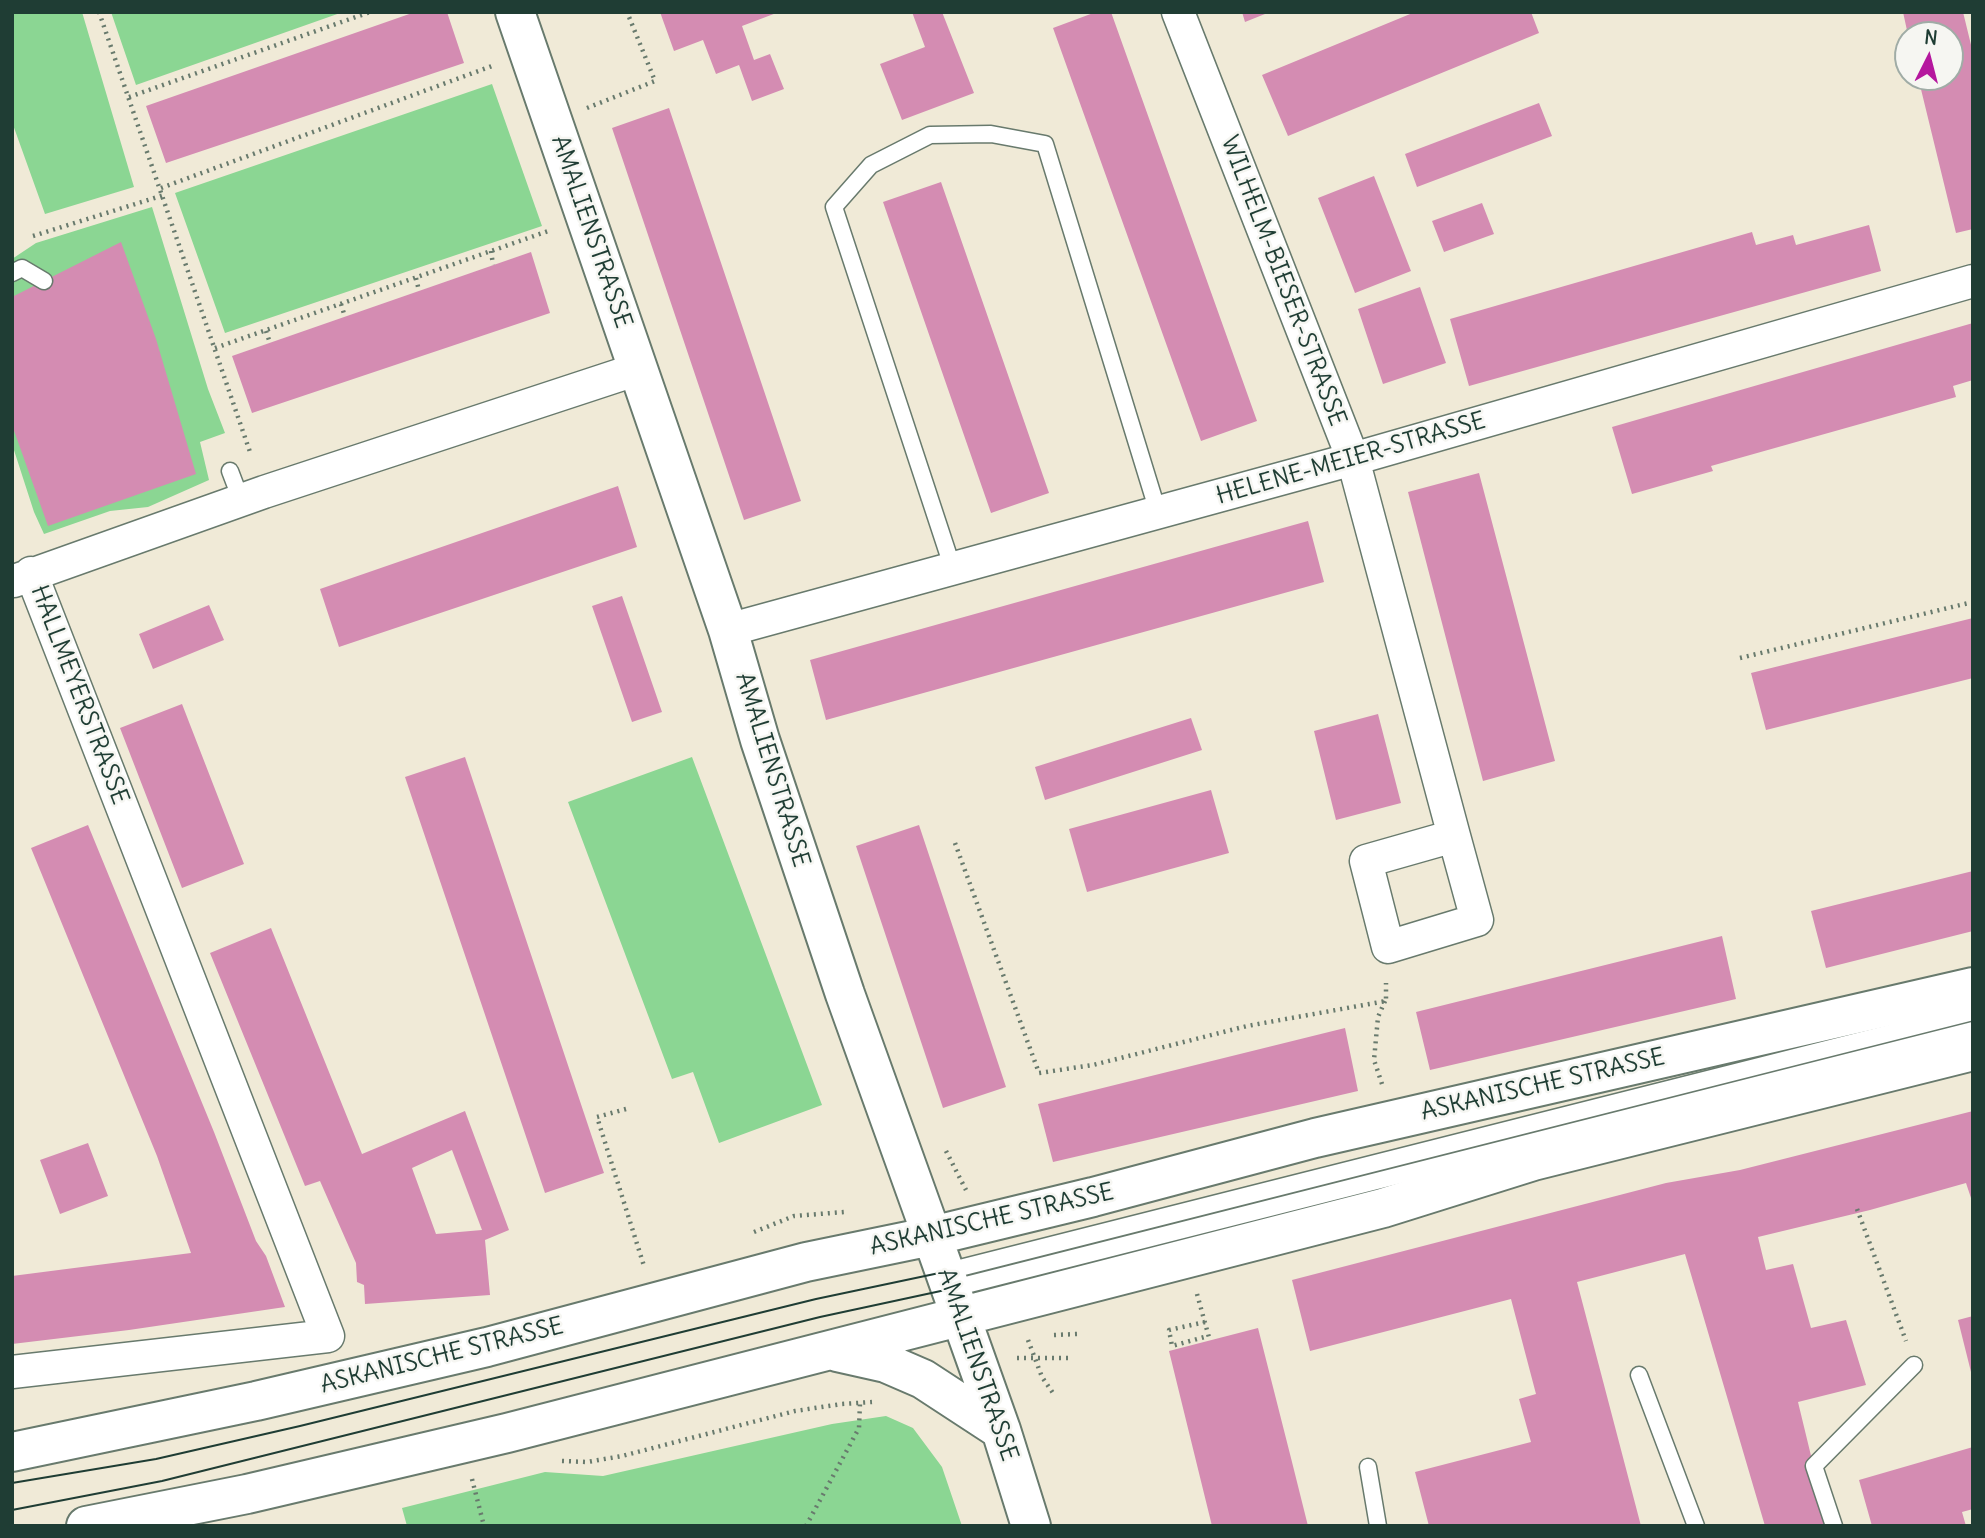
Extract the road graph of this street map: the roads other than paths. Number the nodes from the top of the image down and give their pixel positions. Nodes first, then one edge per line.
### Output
1 (515, 12) edge
2 (1178, 12) edge
3 (12, 273) edge
4 (44, 281) dead end
5 (1973, 281) edge
6 (638, 369) junction
7 (1353, 459) junction
8 (230, 471) dead end
9 (252, 496) junction
10 (1158, 512) junction
11 (953, 569) junction
12 (22, 577) edge
13 (728, 630) junction
14 (1454, 836) junction
15 (1973, 987) edge
16 (1973, 1012) edge
17 (1973, 1030) edge
18 (1973, 1051) edge
19 (932, 1236) junction
20 (952, 1292) junction
21 (328, 1336) joint
22 (830, 1351) junction
23 (1914, 1365) road end
24 (12, 1371) edge
25 (1639, 1375) dead end
26 (1001, 1430) junction
27 (12, 1452) edge
28 (1368, 1466) dead end
29 (86, 1526) edge
30 (1031, 1526) edge
31 (1378, 1526) edge
32 (1696, 1526) edge
33 (1834, 1526) edge

1 - 6 main road, AMALIENSTRASSE
2 - 7 street, WILHELM-BIESER-STRASSE
3 - 4 lane
5 - 7 street, HELENE-MEIER-STRASSE
6 - 9 street, HALLMEYERSTRASSE
6 - 13 main road, AMALIENSTRASSE
7 - 10 street, HELENE-MEIER-STRASSE
7 - 14 street, WILHELM-BIESER-STRASSE
8 - 9 lane
9 - 12 street, HALLMEYERSTRASSE
10 - 11 street, HELENE-MEIER-STRASSE
10 - 11 lane
11 - 13 street, HELENE-MEIER-STRASSE
12 - 21 street, HALLMEYERSTRASSE
13 - 19 main road, AMALIENSTRASSE
14 - 14 street, WILHELM-BIESER-STRASSE
15 - 19 main road, ASKANISCHE STRASSE
16 - 20 lane
17 - 20 lane
18 - 20 main road
19 - 20 main road, AMALIENSTRASSE
19 - 27 main road, ASKANISCHE STRASSE
20 - 22 main road
20 - 26 main road, AMALIENSTRASSE
21 - 24 street, ASKANISCHE STRASSE
22 - 26 main road
22 - 29 main road
23 - 33 lane
25 - 32 lane
26 - 30 main road, AMALIENSTRASSE
28 - 31 lane

